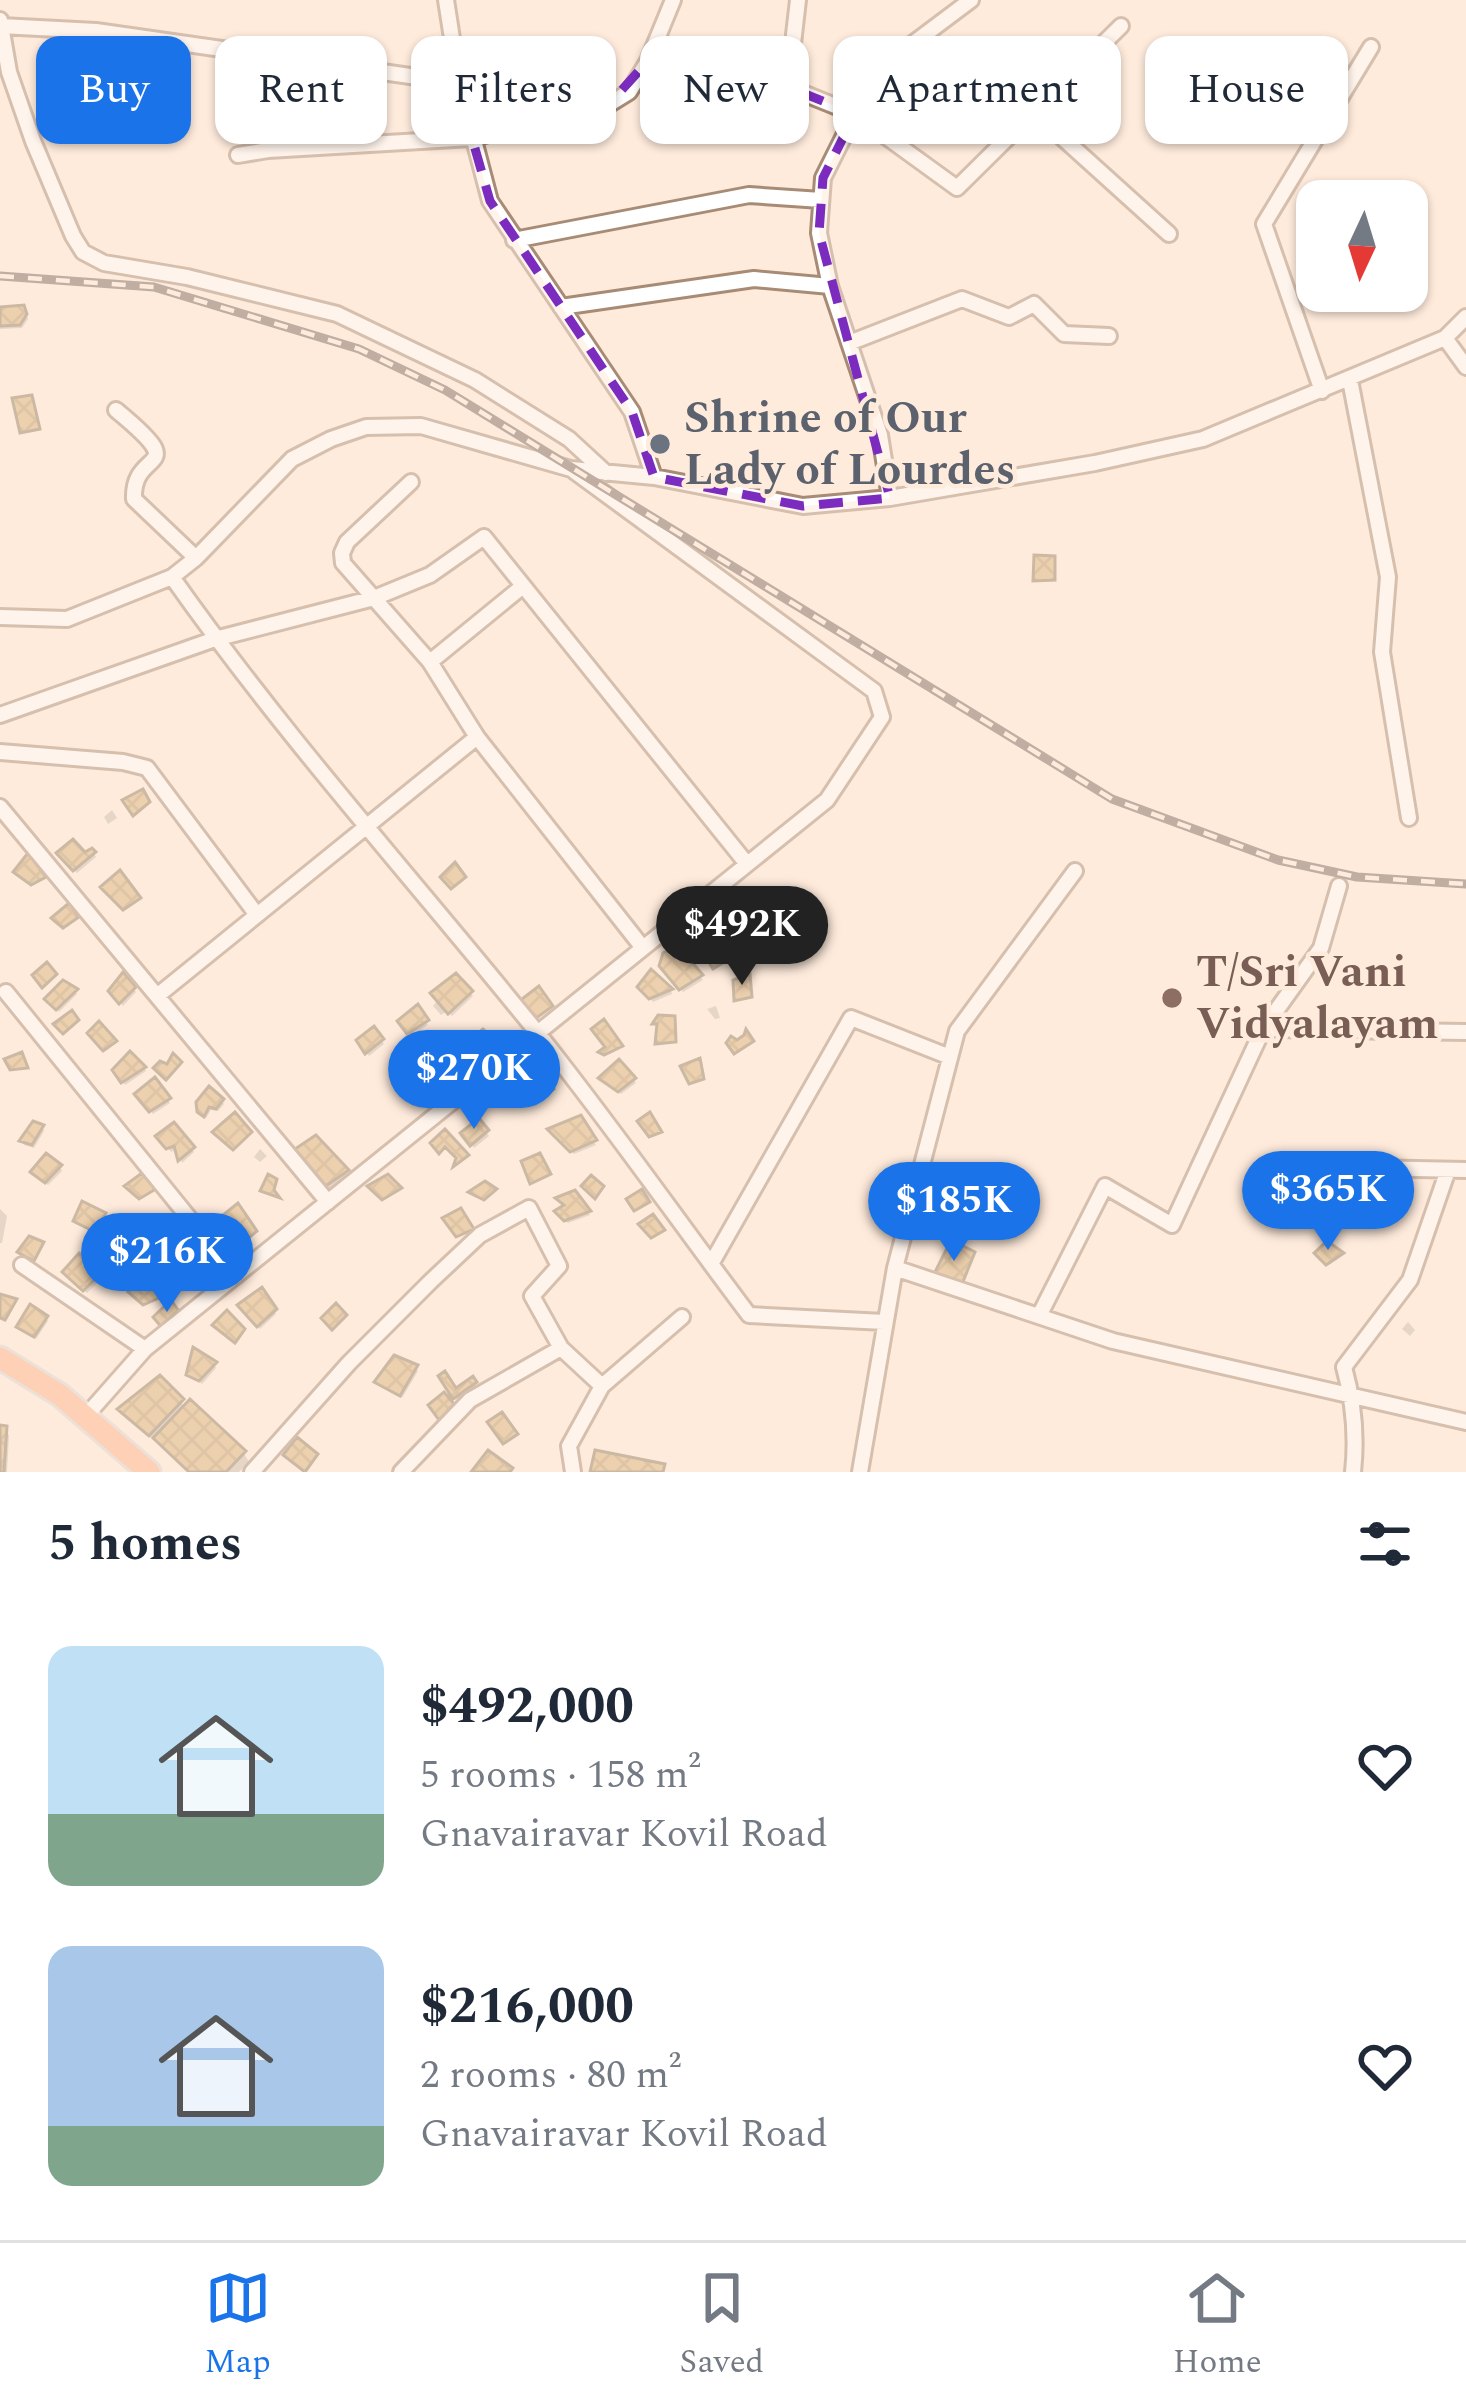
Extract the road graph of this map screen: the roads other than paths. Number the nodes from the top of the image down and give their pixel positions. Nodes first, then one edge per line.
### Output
1 (446, 0) edge
2 (673, 0) edge
3 (797, 0) edge
4 (971, 0) edge
5 (1, 23) edge
6 (1121, 26) dead end
7 (452, 36) edge
8 (658, 36) edge
9 (793, 36) edge
10 (923, 36) edge
11 (1111, 36) edge
12 (1371, 47) dead end
13 (640, 74) edge
14 (411, 76) edge
15 (616, 99) edge
16 (411, 141) edge
17 (474, 144) edge
18 (840, 144) edge
19 (896, 144) edge
20 (1002, 144) edge
21 (1069, 144) edge
22 (238, 155) dead end
23 (821, 200) junction
24 (1168, 234) dead end
25 (514, 240) junction
26 (830, 286) junction
27 (561, 308) junction
28 (1466, 317) edge
29 (1109, 336) dead end
30 (1445, 338) junction
31 (849, 343) junction
32 (1466, 367) edge
33 (1350, 380) junction
34 (1322, 391) junction
35 (116, 410) dead end
36 (571, 469) junction
37 (606, 473) junction
38 (654, 477) junction
39 (411, 482) dead end
40 (890, 498) junction
41 (196, 558) junction
42 (172, 577) junction
43 (524, 586) junction
44 (374, 598) junction
45 (0, 616) edge
46 (215, 639) junction
47 (430, 662) junction
48 (0, 715) edge
49 (477, 737) junction
50 (0, 752) edge
51 (0, 808) edge
52 (1409, 818) dead end
53 (365, 827) junction
54 (747, 864) junction
55 (1075, 871) dead end
56 (1339, 886) dead end
57 (257, 915) junction
58 (643, 949) junction
59 (6, 992) dead end
60 (157, 996) junction
61 (1263, 1029) junction
62 (1466, 1032) edge
63 (537, 1033) junction
64 (950, 1057) junction
65 (1318, 1167) dead end
66 (1448, 1170) junction
67 (1466, 1170) edge
68 (328, 1202) junction
69 (711, 1264) junction
70 (22, 1265) dead end
71 (896, 1268) junction
72 (236, 1276) junction
73 (1039, 1316) junction
74 (682, 1317) dead end
75 (884, 1322) junction
76 (561, 1348) junction
77 (145, 1349) junction
78 (0, 1358) edge
79 (602, 1385) junction
80 (1352, 1396) junction
81 (85, 1417) junction
82 (1466, 1422) edge
83 (148, 1472) edge
84 (252, 1472) edge
85 (401, 1472) edge
86 (573, 1472) edge
87 (860, 1472) edge
88 (1353, 1472) edge

1 - 7 street
2 - 8 street
3 - 9 street
4 - 10 street
5 - 14 street
5 - 37 street
6 - 11 street
12 - 34 street
13 - 15 street
16 - 22 street
17 - 25 street
18 - 23 street
19 - 20 street
21 - 24 street
23 - 25 street
23 - 26 street
25 - 27 street
26 - 27 street
26 - 31 street
27 - 38 street
28 - 30 street
29 - 31 street
30 - 32 street
30 - 33 street
31 - 40 street
33 - 34 street
33 - 52 street
34 - 40 street
35 - 41 street
36 - 37 street
36 - 41 street
36 - 54 street
37 - 38 street
38 - 40 street
39 - 44 street
41 - 42 street
42 - 45 street
42 - 46 street
43 - 44 street
43 - 47 street
43 - 54 street
44 - 46 street
44 - 47 street
46 - 48 street
46 - 53 street
47 - 49 street
49 - 53 street
49 - 58 street
50 - 57 street
51 - 60 street
53 - 57 street
53 - 63 street
54 - 58 street
55 - 64 street
56 - 61 street
57 - 60 street
58 - 63 street
59 - 72 street
60 - 68 street
61 - 62 street
61 - 73 street
63 - 68 street
63 - 69 street
64 - 69 street
64 - 71 street
65 - 66 street
66 - 67 street
66 - 80 street
68 - 72 street
69 - 75 street
70 - 77 street
71 - 73 street
71 - 75 street
72 - 77 street
73 - 80 street
74 - 79 street
75 - 87 street
76 - 79 street
76 - 84 street
76 - 85 street
77 - 81 street
78 - 81 highway
79 - 86 street
80 - 82 street
80 - 88 street
81 - 83 highway

